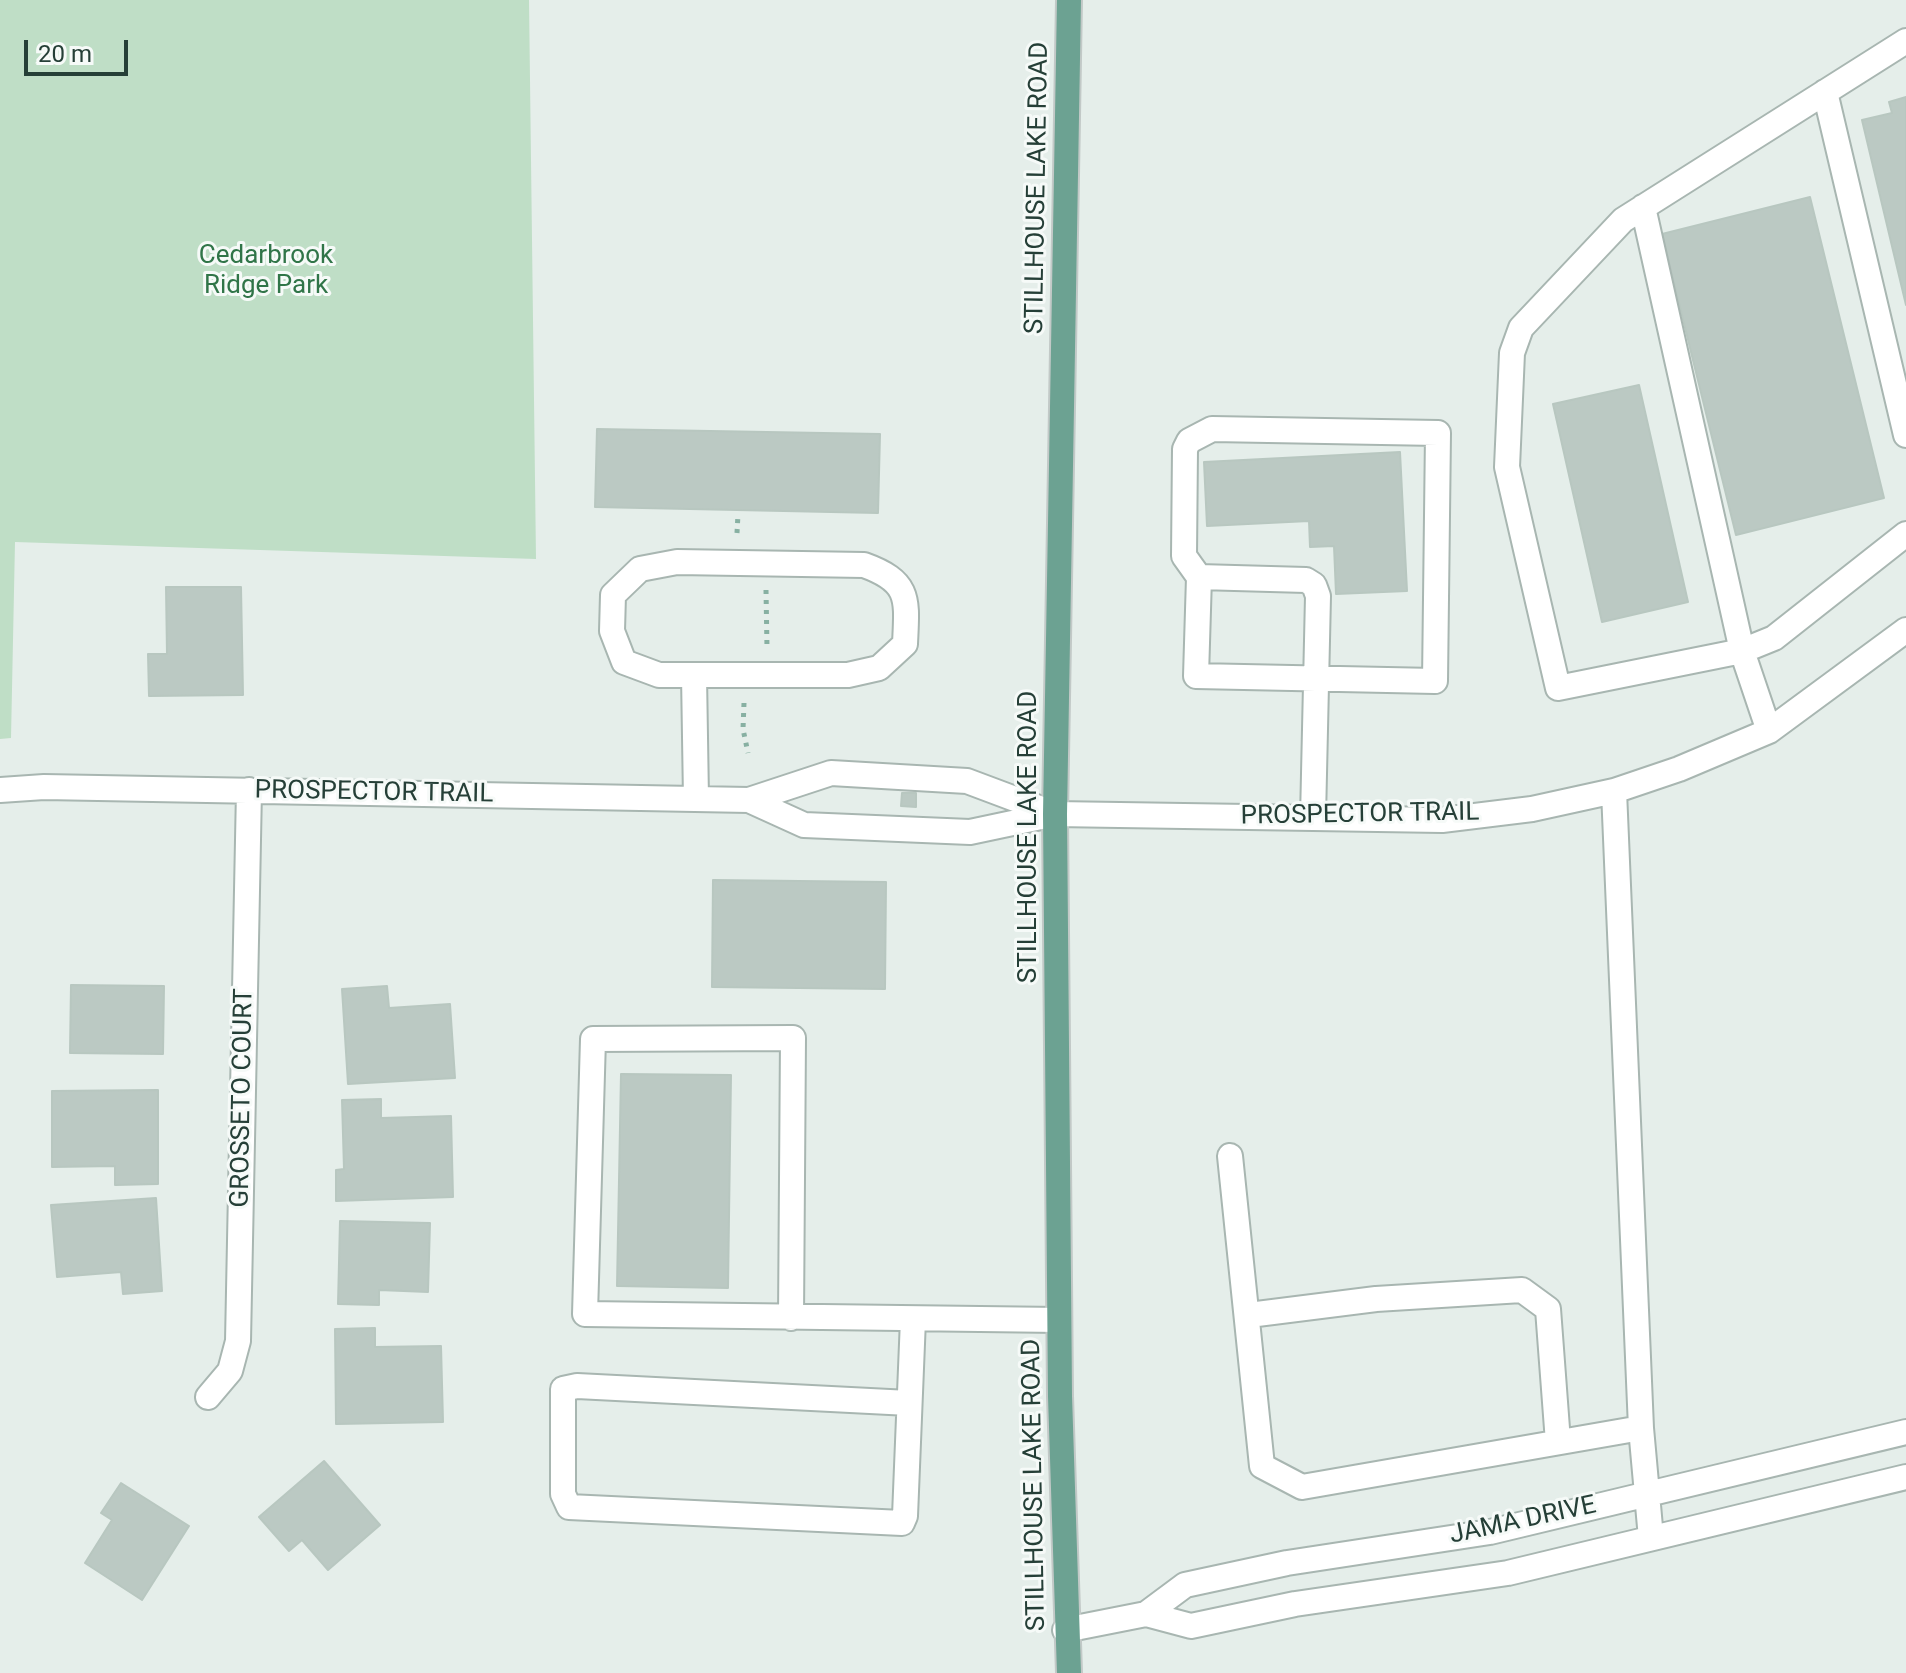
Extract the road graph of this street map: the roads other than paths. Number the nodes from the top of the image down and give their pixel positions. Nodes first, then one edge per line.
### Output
1 (1069, 0) edge
2 (1906, 41) edge
3 (1825, 92) junction
4 (1643, 207) junction
5 (1906, 435) edge
6 (1906, 534) edge
7 (1199, 577) junction
8 (1906, 630) edge
9 (1742, 651) junction
10 (694, 675) junction
11 (1317, 678) junction
12 (1769, 731) junction
13 (0, 790) edge
14 (249, 790) junction
15 (1614, 791) junction
16 (696, 799) junction
17 (749, 800) junction
18 (1055, 814) junction
19 (1313, 818) junction
20 (1230, 1156) dead end
21 (1249, 1315) junction
22 (791, 1318) junction
23 (913, 1319) junction
24 (1059, 1320) junction
25 (208, 1397) dead end
26 (909, 1403) junction
27 (1641, 1428) junction
28 (1906, 1432) edge
29 (1558, 1442) junction
30 (1906, 1477) edge
31 (1646, 1494) junction
32 (1651, 1538) junction
33 (1146, 1614) junction
34 (1065, 1630) junction
35 (1069, 1673) edge

1 - 18 main road, STILLHOUSE LAKE ROAD
2 - 3 street
3 - 4 street
3 - 5 street
4 - 9 street
4 - 9 street
6 - 9 street
7 - 11 street
7 - 11 street
7 - 11 street
8 - 12 street, PROSPECTOR TRAIL
9 - 12 street
10 - 10 street
10 - 16 street
11 - 19 street
12 - 15 street, PROSPECTOR TRAIL
13 - 14 street, PROSPECTOR TRAIL
14 - 16 street, PROSPECTOR TRAIL
14 - 25 street, GROSSETO COURT
15 - 19 street, PROSPECTOR TRAIL
15 - 27 street
16 - 17 street, PROSPECTOR TRAIL
17 - 18 street, PROSPECTOR TRAIL
17 - 18 street, PROSPECTOR TRAIL
18 - 19 street, PROSPECTOR TRAIL
18 - 24 main road, STILLHOUSE LAKE ROAD
20 - 21 street
21 - 29 street
21 - 29 street
22 - 22 street
22 - 23 street
23 - 24 street
23 - 26 street
24 - 34 main road, STILLHOUSE LAKE ROAD
26 - 26 street
27 - 29 street
27 - 31 street
28 - 31 street, JAMA DRIVE
30 - 32 street, JAMA DRIVE
31 - 32 street
31 - 33 street, JAMA DRIVE
32 - 33 street, JAMA DRIVE
33 - 34 street, JAMA DRIVE
34 - 35 main road, STILLHOUSE LAKE ROAD

